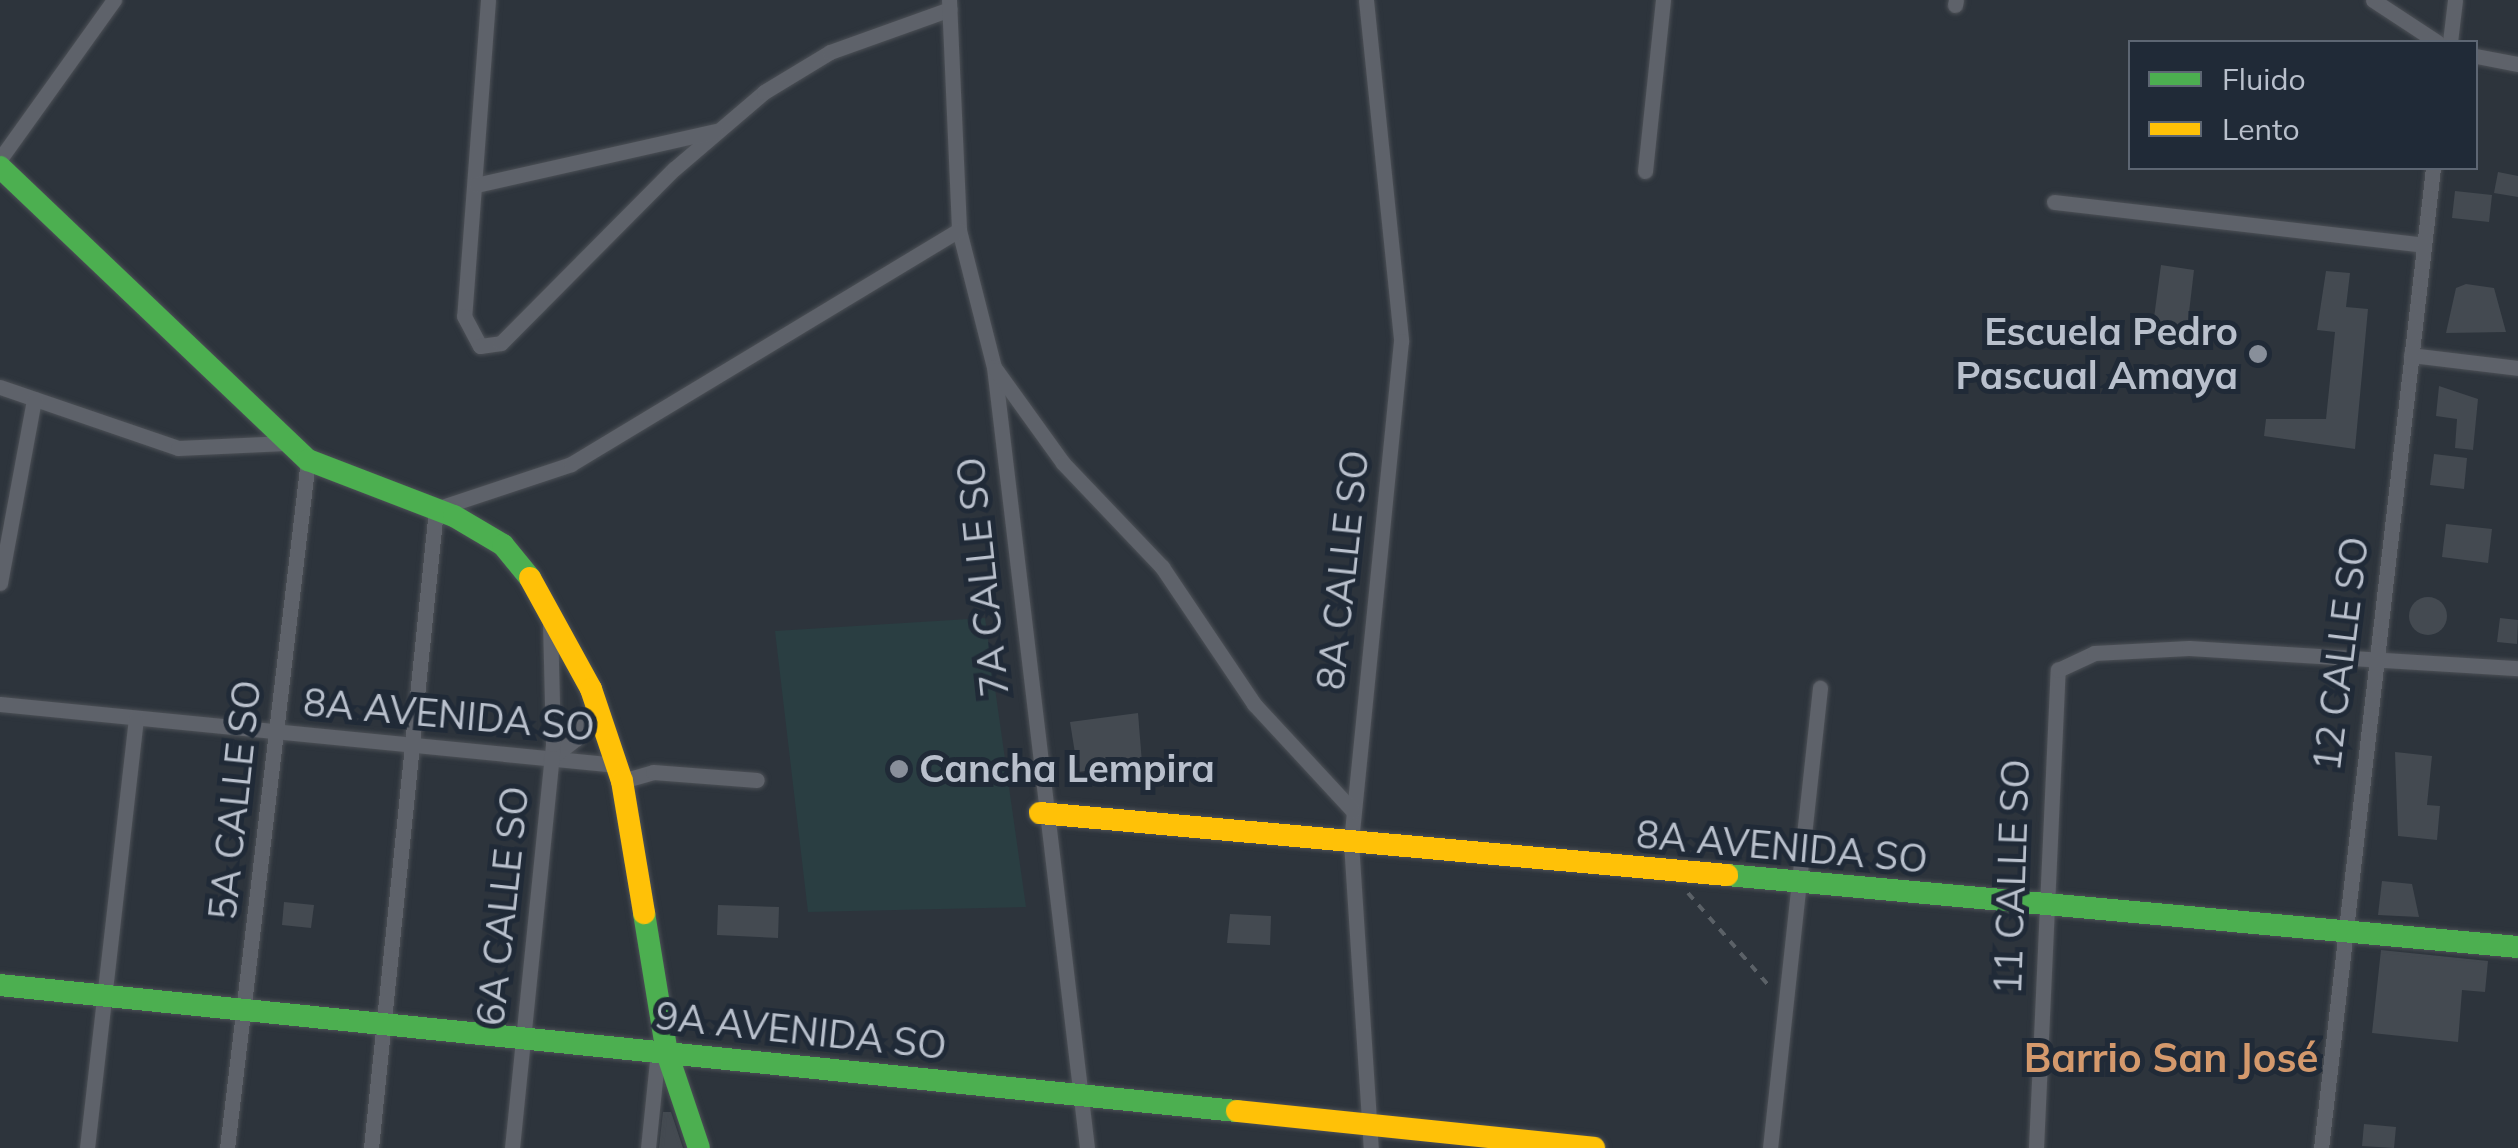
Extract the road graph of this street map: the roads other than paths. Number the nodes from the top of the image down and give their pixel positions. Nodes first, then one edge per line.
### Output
1 (114, 0) edge
2 (488, 0) edge
3 (1366, 0) edge
4 (1664, 0) edge
5 (2373, 0) edge
6 (2454, 0) edge
7 (950, 5) edge
8 (2435, 40) edge
9 (2450, 40) edge
10 (2478, 56) edge
11 (2518, 64) edge
12 (721, 130) junction
13 (0, 159) edge
14 (0, 167) edge
15 (2433, 170) edge
16 (1646, 171) dead end
17 (476, 185) junction
18 (2054, 202) dead end
19 (959, 230) junction
20 (2423, 244) junction
21 (2411, 355) junction
22 (994, 367) junction
23 (2518, 368) edge
24 (0, 387) edge
25 (34, 399) junction
26 (286, 443) junction
27 (308, 460) junction
28 (436, 509) junction
29 (0, 584) edge
30 (549, 610) junction
31 (2372, 655) junction
32 (2518, 668) edge
33 (1820, 688) dead end
34 (596, 701) junction
35 (0, 704) edge
36 (136, 720) junction
37 (274, 736) junction
38 (412, 750) junction
39 (550, 759) junction
40 (620, 773) junction
41 (757, 780) dead end
42 (1353, 812) junction
43 (1040, 813) junction
44 (1351, 842) junction
45 (1801, 884) junction
46 (2042, 906) junction
47 (2343, 934) junction
48 (2518, 947) edge
49 (0, 985) edge
50 (104, 996) junction
51 (246, 1010) junction
52 (386, 1024) junction
53 (523, 1038) junction
54 (663, 1052) junction
55 (1079, 1094) junction
56 (1369, 1124) junction
57 (87, 1148) edge
58 (227, 1148) edge
59 (371, 1148) edge
60 (512, 1148) edge
61 (648, 1148) edge
62 (698, 1148) edge
63 (1087, 1148) edge
64 (1371, 1148) edge
65 (1594, 1148) edge
66 (1770, 1148) edge
67 (2036, 1148) edge
68 (2322, 1148) edge

1 - 13 street
2 - 17 street
3 - 42 street, 8A CALLE SO
4 - 16 street
5 - 8 street
6 - 9 street
7 - 12 street
7 - 19 street, 7A CALLE SO
10 - 11 street
12 - 17 street
12 - 17 street
14 - 26 street
15 - 20 street, 12 CALLE SO
18 - 20 street
19 - 22 street, 7A CALLE SO
19 - 28 street
20 - 21 street, 12 CALLE SO
21 - 23 street
21 - 31 street, 12 CALLE SO
22 - 42 street
22 - 43 street, 7A CALLE SO
24 - 25 street
25 - 26 street
25 - 29 street
26 - 27 street
27 - 28 street
27 - 37 street, 5A CALLE SO
28 - 30 street
28 - 38 street
30 - 34 street
30 - 39 street, 6A CALLE SO
31 - 32 street
31 - 46 street, 11 CALLE SO
31 - 47 street, 12 CALLE SO
33 - 45 street
34 - 39 street
34 - 40 street
35 - 36 street, 8A AVENIDA SO
36 - 37 street, 8A AVENIDA SO
36 - 50 street
37 - 38 street, 8A AVENIDA SO
37 - 51 street, 5A CALLE SO
38 - 39 street, 8A AVENIDA SO
38 - 52 street
39 - 40 street, 8A AVENIDA SO
39 - 53 street, 6A CALLE SO
40 - 41 street, 8A AVENIDA SO
40 - 54 street
42 - 44 street, 8A CALLE SO
43 - 44 street, 8A AVENIDA SO
43 - 55 street, 7A CALLE SO
44 - 45 street, 8A AVENIDA SO
44 - 56 street, 8A CALLE SO
45 - 46 street, 8A AVENIDA SO
45 - 66 street
46 - 47 street, 8A AVENIDA SO
46 - 67 street, 11 CALLE SO
47 - 48 street, 8A AVENIDA SO
47 - 68 street, 12 CALLE SO
49 - 50 street, 9A AVENIDA SO
50 - 51 street, 9A AVENIDA SO
50 - 57 street
51 - 52 street, 9A AVENIDA SO
51 - 58 street, 5A CALLE SO
52 - 53 street, 9A AVENIDA SO
52 - 59 street
53 - 54 street, 9A AVENIDA SO
53 - 60 street, 6A CALLE SO
54 - 55 street, 9A AVENIDA SO
54 - 61 street
54 - 62 street
55 - 56 street, 9A AVENIDA SO
55 - 63 street, 7A CALLE SO
56 - 64 street, 8A CALLE SO
56 - 65 street, 9A AVENIDA SO

